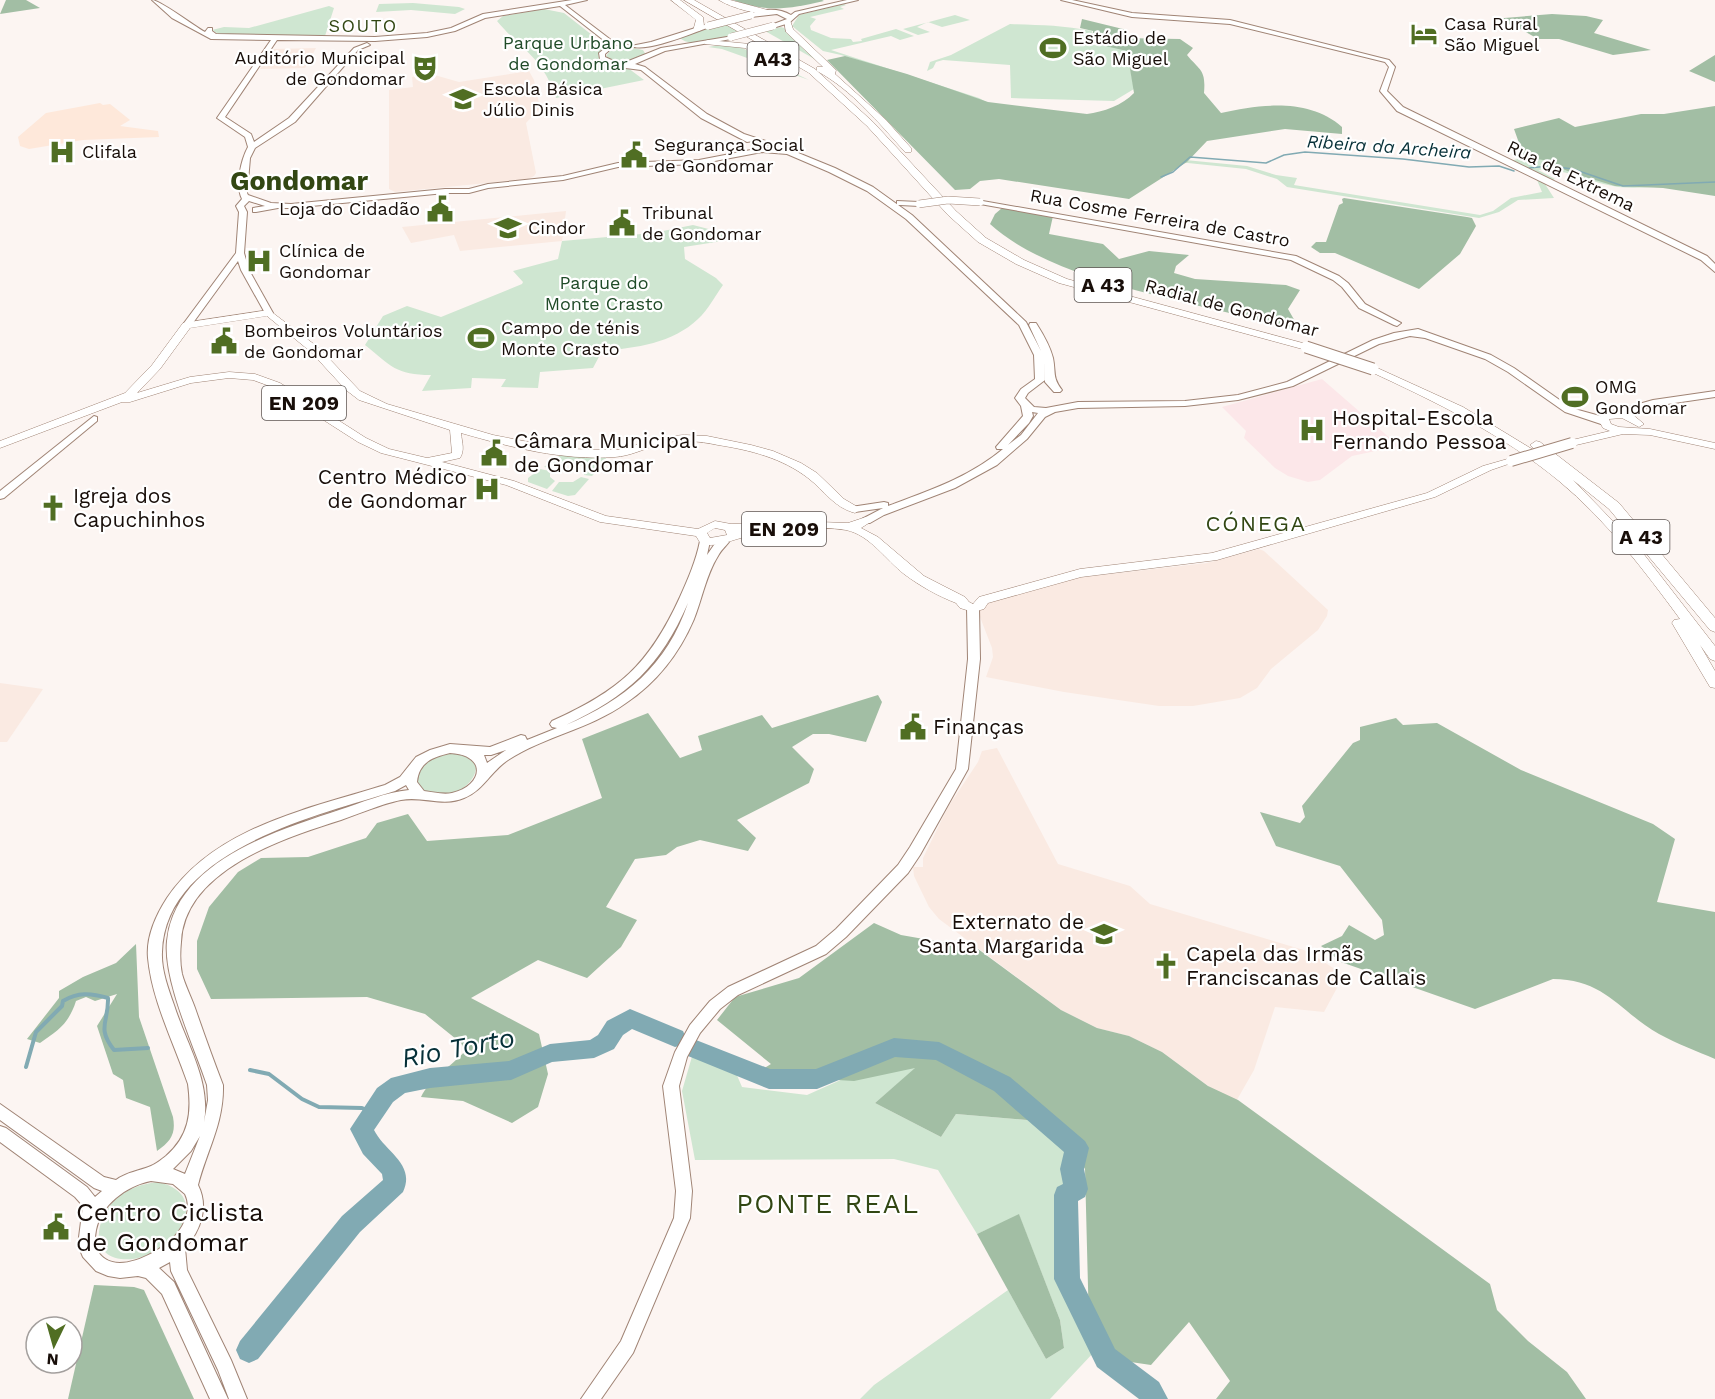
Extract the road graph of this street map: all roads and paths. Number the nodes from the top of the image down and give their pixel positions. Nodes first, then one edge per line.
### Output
1 (155, 0) edge
2 (584, 0) edge
3 (675, 0) edge
4 (688, 0) edge
5 (700, 0) edge
6 (723, 0) edge
7 (843, 0) edge
8 (855, 0) edge
9 (1064, 0) edge
10 (565, 6) junction
11 (776, 12) junction
12 (789, 20) junction
13 (196, 27) junction
14 (696, 29) junction
15 (678, 35) junction
16 (275, 38) junction
17 (609, 41) junction
18 (368, 42) junction
19 (708, 42) junction
20 (696, 44) junction
21 (630, 46) junction
22 (606, 50) junction
23 (645, 62) junction
24 (838, 79) junction
25 (833, 91) junction
26 (248, 136) junction
27 (267, 136) junction
28 (252, 147) junction
29 (764, 147) junction
30 (260, 201) junction
31 (887, 201) junction
32 (243, 206) junction
33 (286, 206) junction
34 (910, 206) junction
35 (254, 210) junction
36 (240, 253) junction
37 (242, 264) junction
38 (230, 265) junction
39 (1715, 269) edge
40 (269, 313) junction
41 (1378, 314) junction
42 (187, 325) junction
43 (1382, 328) junction
44 (1401, 329) junction
45 (1310, 344) junction
46 (156, 367) junction
47 (1378, 367) junction
48 (178, 383) junction
49 (1030, 388) junction
50 (1060, 391) junction
51 (1715, 394) edge
52 (1025, 405) junction
53 (1636, 408) junction
54 (1056, 409) junction
55 (87, 417) junction
56 (1608, 422) junction
57 (1633, 427) junction
58 (455, 429) junction
59 (0, 445) edge
60 (1715, 446) edge
61 (422, 462) junction
62 (0, 496) edge
63 (836, 501) junction
64 (855, 509) junction
65 (840, 521) junction
66 (866, 522) junction
67 (728, 536) junction
68 (703, 537) junction
69 (871, 538) junction
70 (1639, 560) junction
71 (978, 604) junction
72 (1698, 605) junction
73 (1715, 619) edge
74 (1715, 627) edge
75 (1715, 656) edge
76 (1715, 682) edge
77 (468, 751) junction
78 (413, 769) junction
79 (482, 775) junction
80 (420, 795) junction
81 (0, 1111) edge
82 (0, 1133) edge
83 (154, 1173) junction
84 (116, 1187) junction
85 (189, 1188) junction
86 (89, 1217) junction
87 (177, 1246) junction
88 (140, 1269) junction
89 (219, 1399) edge
90 (238, 1399) edge
91 (590, 1399) edge

1 - 13 main road
2 - 10 main road
3 - 14 highway
4 - 25 highway, Radial de Gondomar / A 43
5 - 24 highway, Radial de Gondomar / A 43
6 - 11 highway, A43
7 - 11 main road
8 - 12 main road
9 - 39 main road, Rua da Extrema
10 - 17 main road
10 - 18 main road
11 - 12 main road
11 - 14 main road, bridge
12 - 19 main road, bridge
12 - 24 highway, A43
13 - 16 main road
13 - 16 main road
14 - 15 main road
15 - 20 main road
15 - 21 main road
16 - 18 main road
16 - 26 main road
17 - 21 main road
17 - 22 main road
18 - 27 main road
19 - 20 main road
19 - 25 highway, A43
20 - 23 main road
21 - 22 main road
21 - 23 main road
22 - 23 main road
23 - 29 main road
24 - 45 highway, Radial de Gondomar / A 43
25 - 45 highway, Radial de Gondomar / A 43
26 - 27 main road
26 - 28 main road
27 - 28 main road
28 - 32 main road
29 - 31 main road
29 - 33 main road
29 - 34 main road
30 - 32 main road
30 - 33 main road
30 - 35 main road
31 - 34 main road, Rua Cosme Ferreira de Castro
31 - 49 main road
32 - 35 main road
32 - 36 main road
33 - 35 main road
34 - 41 main road, Rua Cosme Ferreira de Castro, bridge
34 - 50 main road
36 - 37 main road
36 - 38 main road
37 - 38 main road
37 - 40 main road
38 - 42 main road
40 - 42 main road
40 - 58 main road
41 - 43 main road, Rua Cosme Ferreira de Castro
41 - 44 main road, Rua Cosme Ferreira de Castro
42 - 46 main road
43 - 44 main road
43 - 50 main road
44 - 54 main road
44 - 56 main road, Rua Cosme Ferreira de Castro
45 - 47 highway, Radial de Gondomar / A 43, bridge
46 - 48 main road
46 - 55 main road
47 - 70 highway, Radial de Gondomar / A 43
47 - 72 highway, Radial de Gondomar / A 43
48 - 55 main road, EN 209
48 - 61 main road, EN 209
49 - 50 main road
49 - 52 main road
50 - 54 main road
51 - 53 main road
52 - 54 main road
52 - 64 main road
53 - 56 main road
53 - 57 main road
54 - 66 main road
55 - 59 main road, EN 209
55 - 62 main road
56 - 57 main road
56 - 57 main road
56 - 71 main road, bridge
57 - 60 main road
58 - 61 main road
58 - 63 main road
61 - 68 main road, EN 209
63 - 64 main road
63 - 65 main road
64 - 65 main road
64 - 66 main road
65 - 66 main road
65 - 67 main road, EN 209
65 - 69 main road
66 - 69 main road
67 - 68 main road
67 - 68 main road
67 - 79 main road
68 - 77 main road
69 - 71 main road
70 - 75 highway, Radial de Gondomar / A 43
70 - 76 highway, A 43
71 - 91 main road
72 - 73 highway, A 43
72 - 74 highway, Radial de Gondomar / A 43
77 - 78 main road
77 - 79 main road
78 - 80 main road
78 - 83 main road
79 - 80 main road
80 - 85 main road
81 - 84 main road
82 - 86 main road
83 - 84 main road
83 - 85 main road
84 - 86 main road
85 - 87 main road
86 - 88 main road
87 - 88 main road
87 - 90 main road
88 - 89 main road

